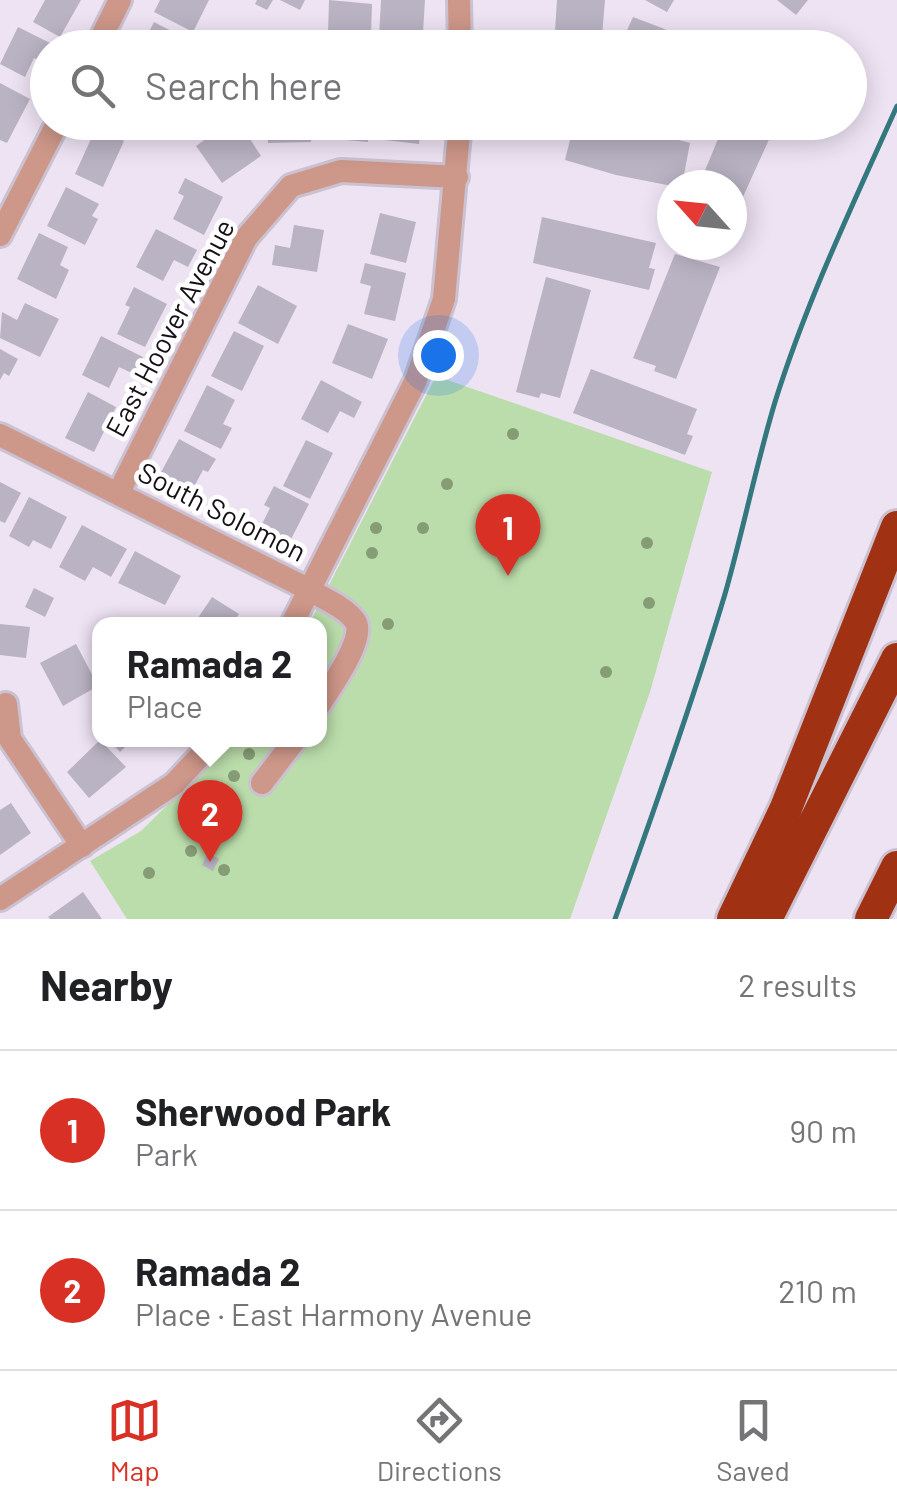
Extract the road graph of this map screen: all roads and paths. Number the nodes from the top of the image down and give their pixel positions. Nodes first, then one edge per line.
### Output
1 (120, 0) edge
2 (459, 0) edge
3 (105, 30) edge
4 (460, 30) edge
5 (49, 140) edge
6 (459, 140) edge
7 (457, 177) junction
8 (0, 235) edge
9 (0, 435) edge
10 (118, 494) junction
11 (897, 528) edge
12 (310, 590) junction
13 (296, 617) edge
14 (897, 659) edge
15 (327, 692) edge
16 (6, 704) dead end
17 (208, 747) edge
18 (290, 747) edge
19 (262, 783) dead end
20 (82, 846) junction
21 (897, 867) edge
22 (0, 899) edge
23 (732, 919) edge
24 (766, 919) edge
25 (871, 919) edge

1 - 3 street
2 - 4 street
5 - 8 street
6 - 7 street
7 - 10 street, East Hoover Avenue
7 - 12 street
9 - 10 street, South Solomon
10 - 12 street, South Solomon
11 - 23 highway
12 - 13 street
12 - 15 street, South Solomon
14 - 24 highway
16 - 20 street
17 - 20 street
18 - 19 street
20 - 22 street
21 - 25 highway

